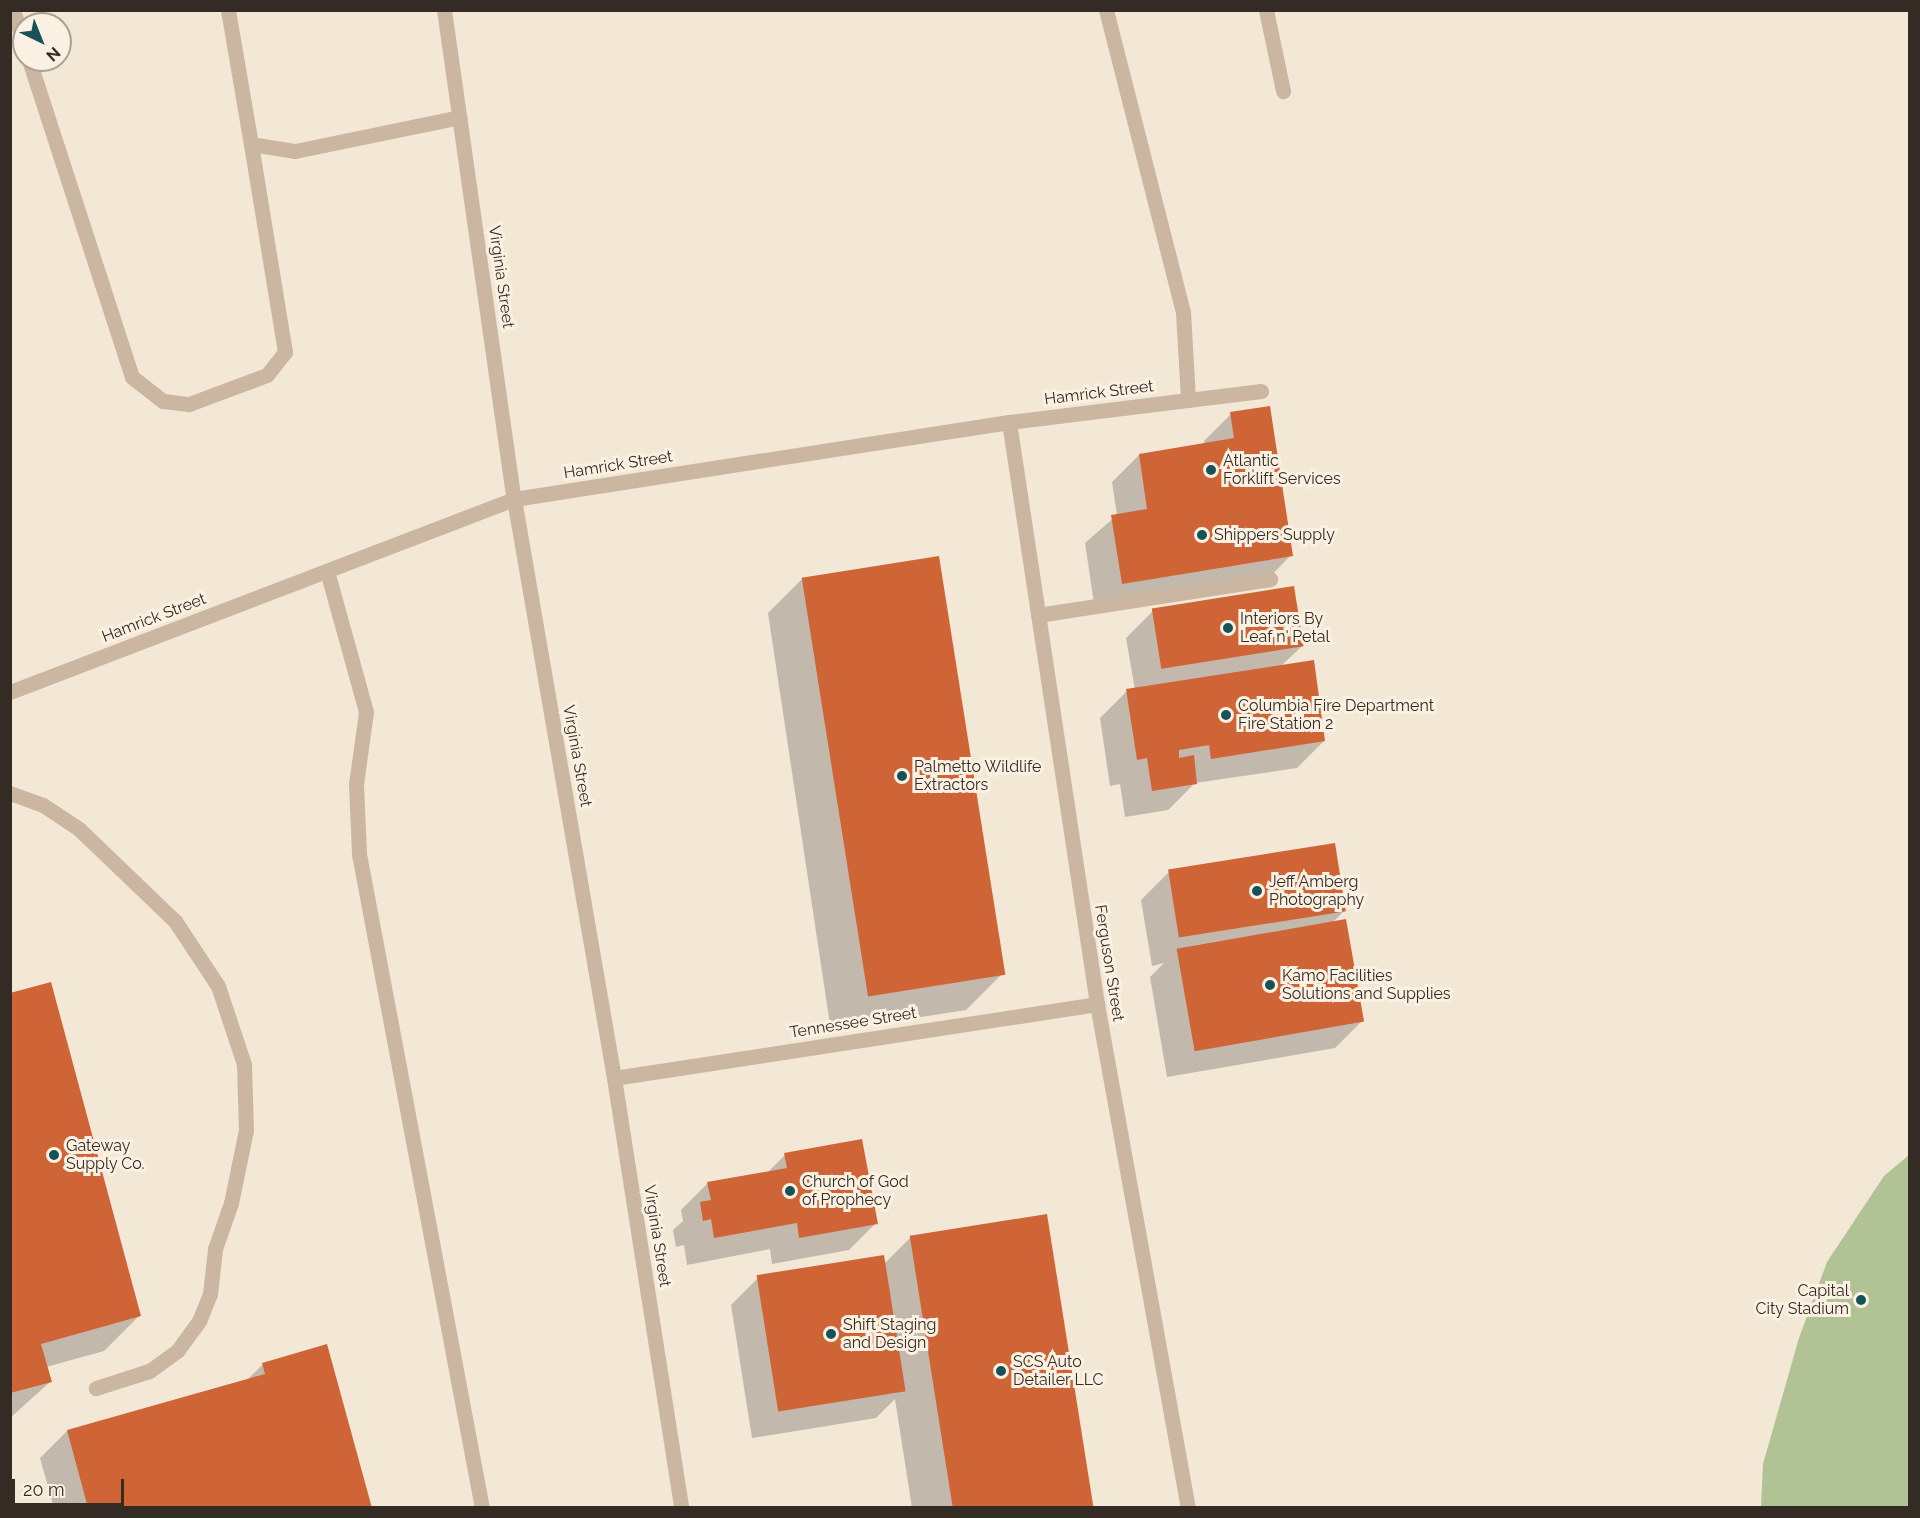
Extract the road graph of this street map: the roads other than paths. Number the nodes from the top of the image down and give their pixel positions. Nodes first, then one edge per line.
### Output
1 (228, 10) edge
2 (444, 10) edge
3 (1106, 10) edge
4 (1266, 10) edge
5 (33, 72) edge
6 (1283, 91) dead end
7 (459, 117) junction
8 (251, 144) junction
9 (1261, 391) dead end
10 (1188, 400) junction
11 (1009, 422) junction
12 (514, 499) junction
13 (327, 571) junction
14 (1270, 579) dead end
15 (1038, 615) junction
16 (10, 692) edge
17 (10, 793) edge
18 (1097, 1004) junction
19 (614, 1078) junction
20 (96, 1388) dead end
21 (482, 1508) edge
22 (681, 1508) edge
23 (1188, 1508) edge

1 - 8 street
2 - 7 street, Virginia Street
3 - 10 street
4 - 6 street
5 - 8 street
7 - 8 street
7 - 12 street, Virginia Street
9 - 10 street, Hamrick Street
10 - 11 street, Hamrick Street
11 - 12 street, Hamrick Street
11 - 15 street, Ferguson Street
12 - 13 street, Hamrick Street
12 - 19 street, Virginia Street
13 - 16 street, Hamrick Street
13 - 21 street
14 - 15 street
15 - 18 street, Ferguson Street
17 - 20 street
18 - 19 street, Tennessee Street
18 - 23 street, Ferguson Street
19 - 22 street, Virginia Street

